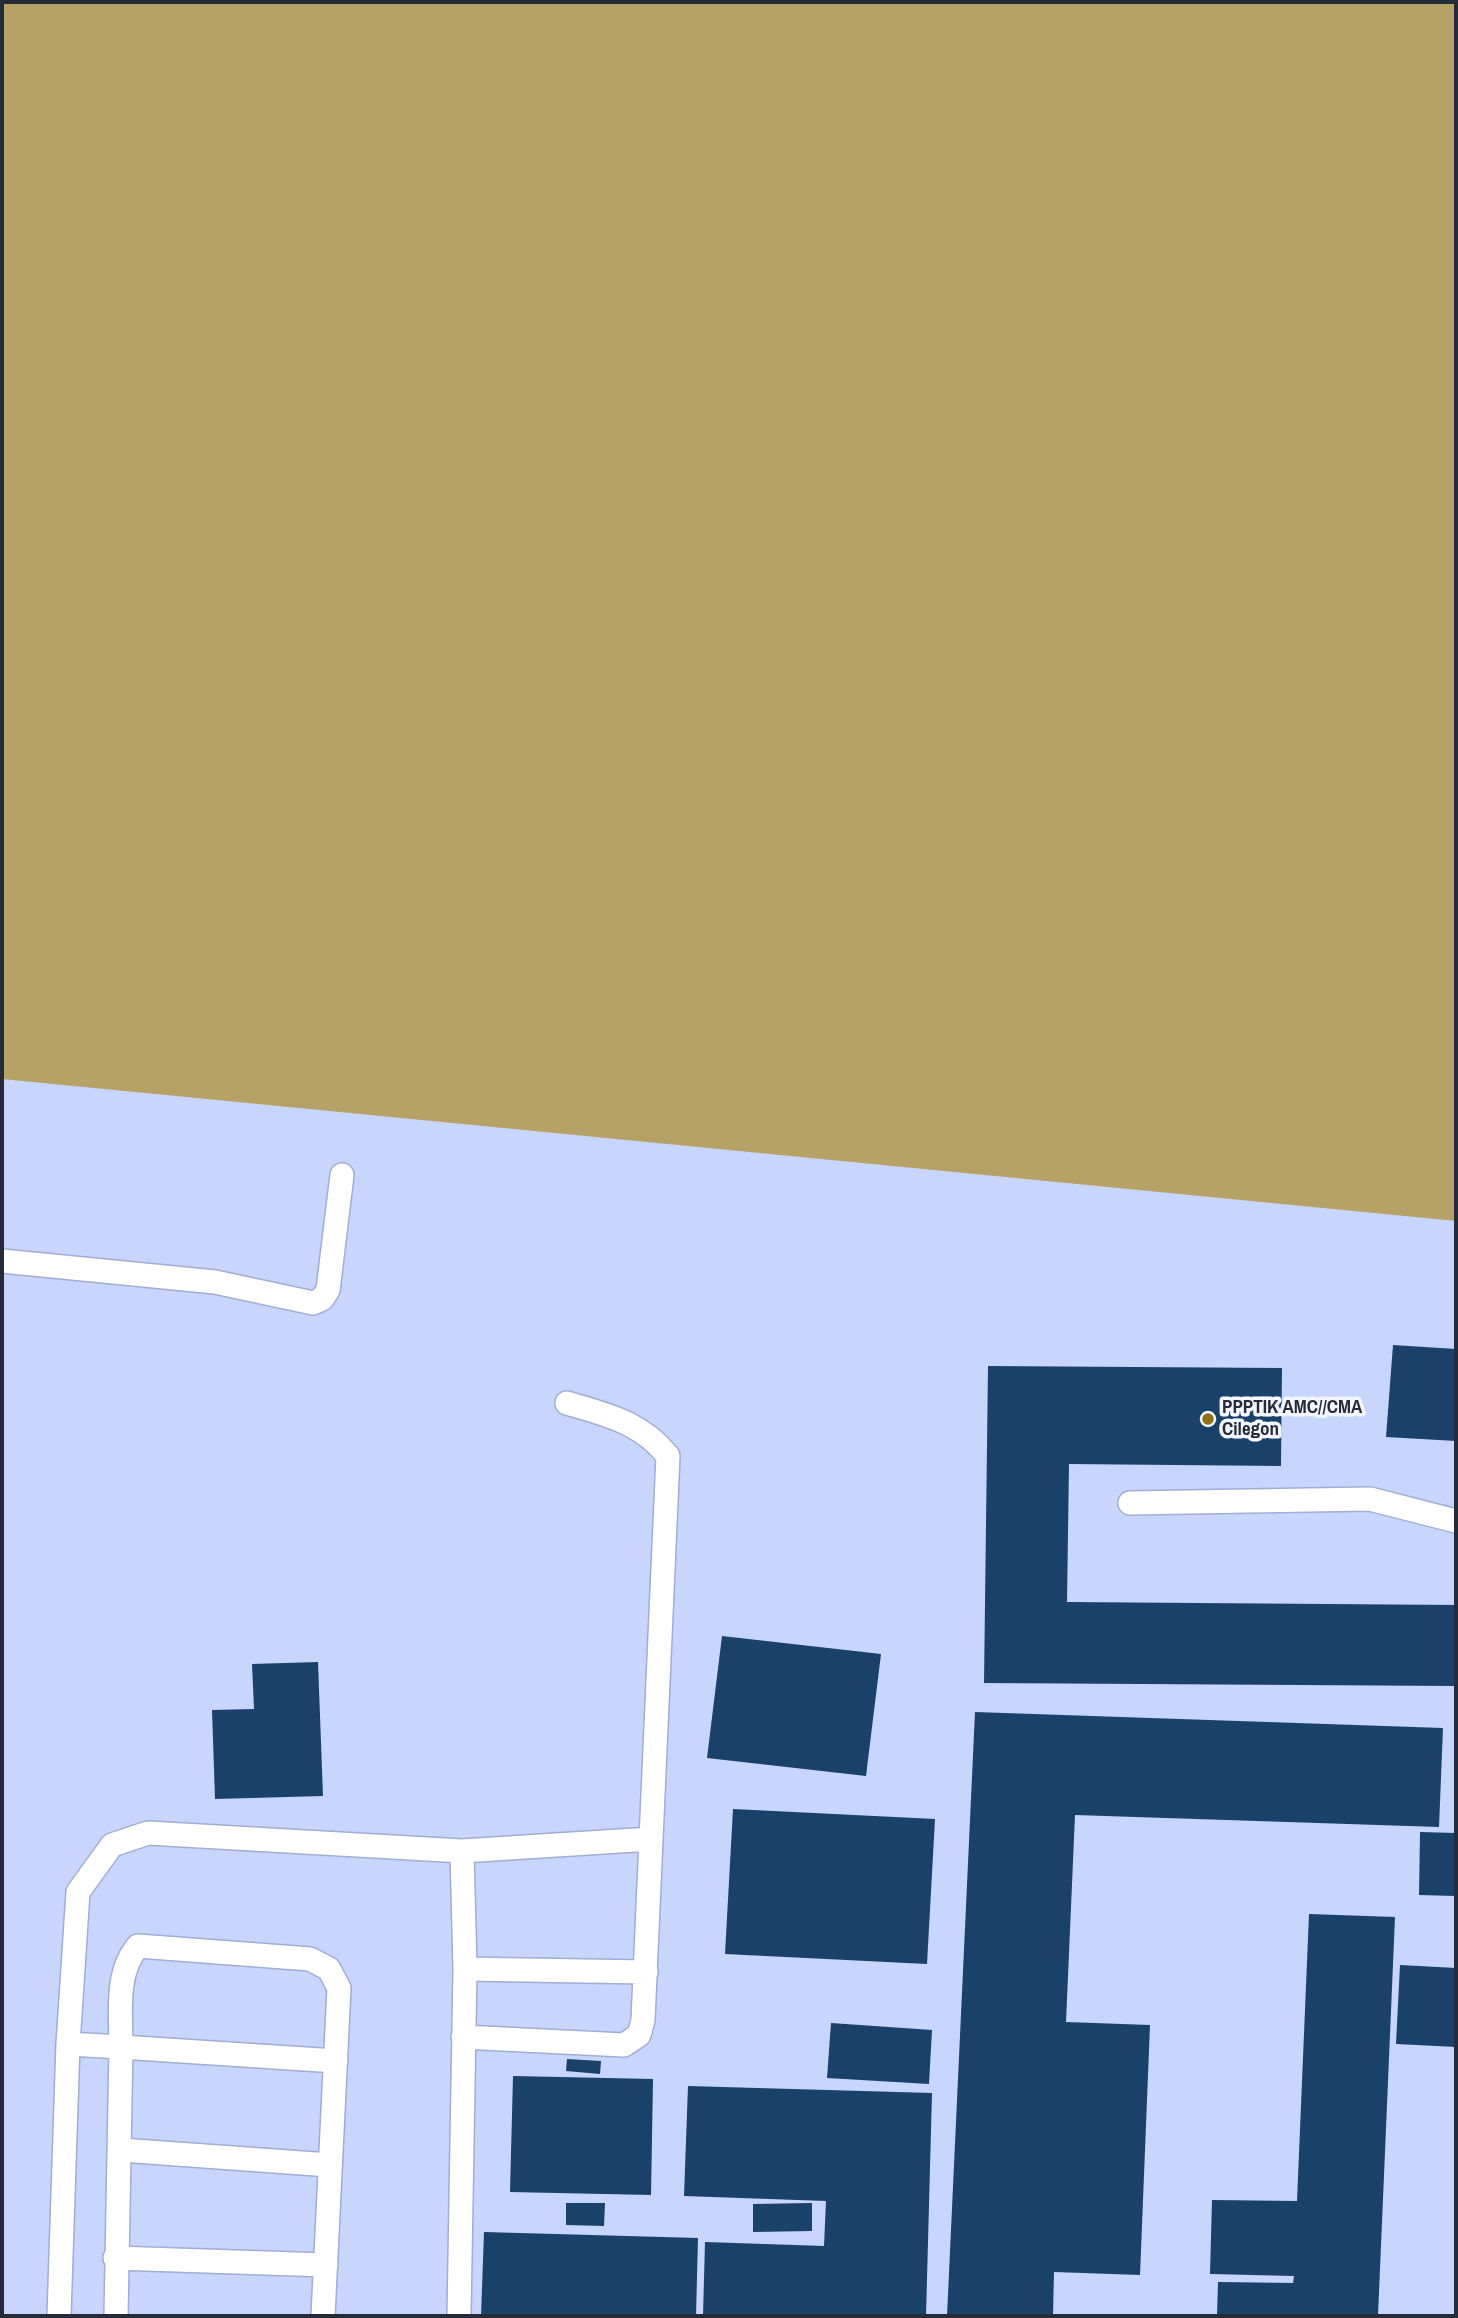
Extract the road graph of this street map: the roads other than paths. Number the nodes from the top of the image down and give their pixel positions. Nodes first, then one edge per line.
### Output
1 (342, 1175) dead end
2 (2, 1261) edge
3 (567, 1403) dead end
4 (1130, 1503) dead end
5 (1456, 1521) edge
6 (651, 1839) junction
7 (461, 1851) junction
8 (465, 1969) junction
9 (646, 1972) junction
10 (463, 2037) junction
11 (68, 2045) junction
12 (121, 2047) junction
13 (336, 2061) junction
14 (121, 2150) junction
15 (331, 2165) junction
16 (116, 2258) junction
17 (326, 2265) junction
18 (59, 2316) edge
19 (116, 2316) edge
20 (323, 2316) edge
21 (459, 2316) edge

1 - 2 lane
3 - 6 lane
4 - 5 lane
6 - 7 lane
6 - 9 lane
7 - 8 lane
7 - 11 lane
8 - 9 lane
8 - 10 lane
9 - 10 lane
10 - 21 lane
11 - 12 lane
11 - 18 lane
12 - 13 lane
12 - 13 lane
12 - 14 lane
13 - 15 lane
14 - 15 lane
14 - 16 lane
15 - 17 lane
16 - 17 lane
16 - 19 lane
17 - 20 lane

